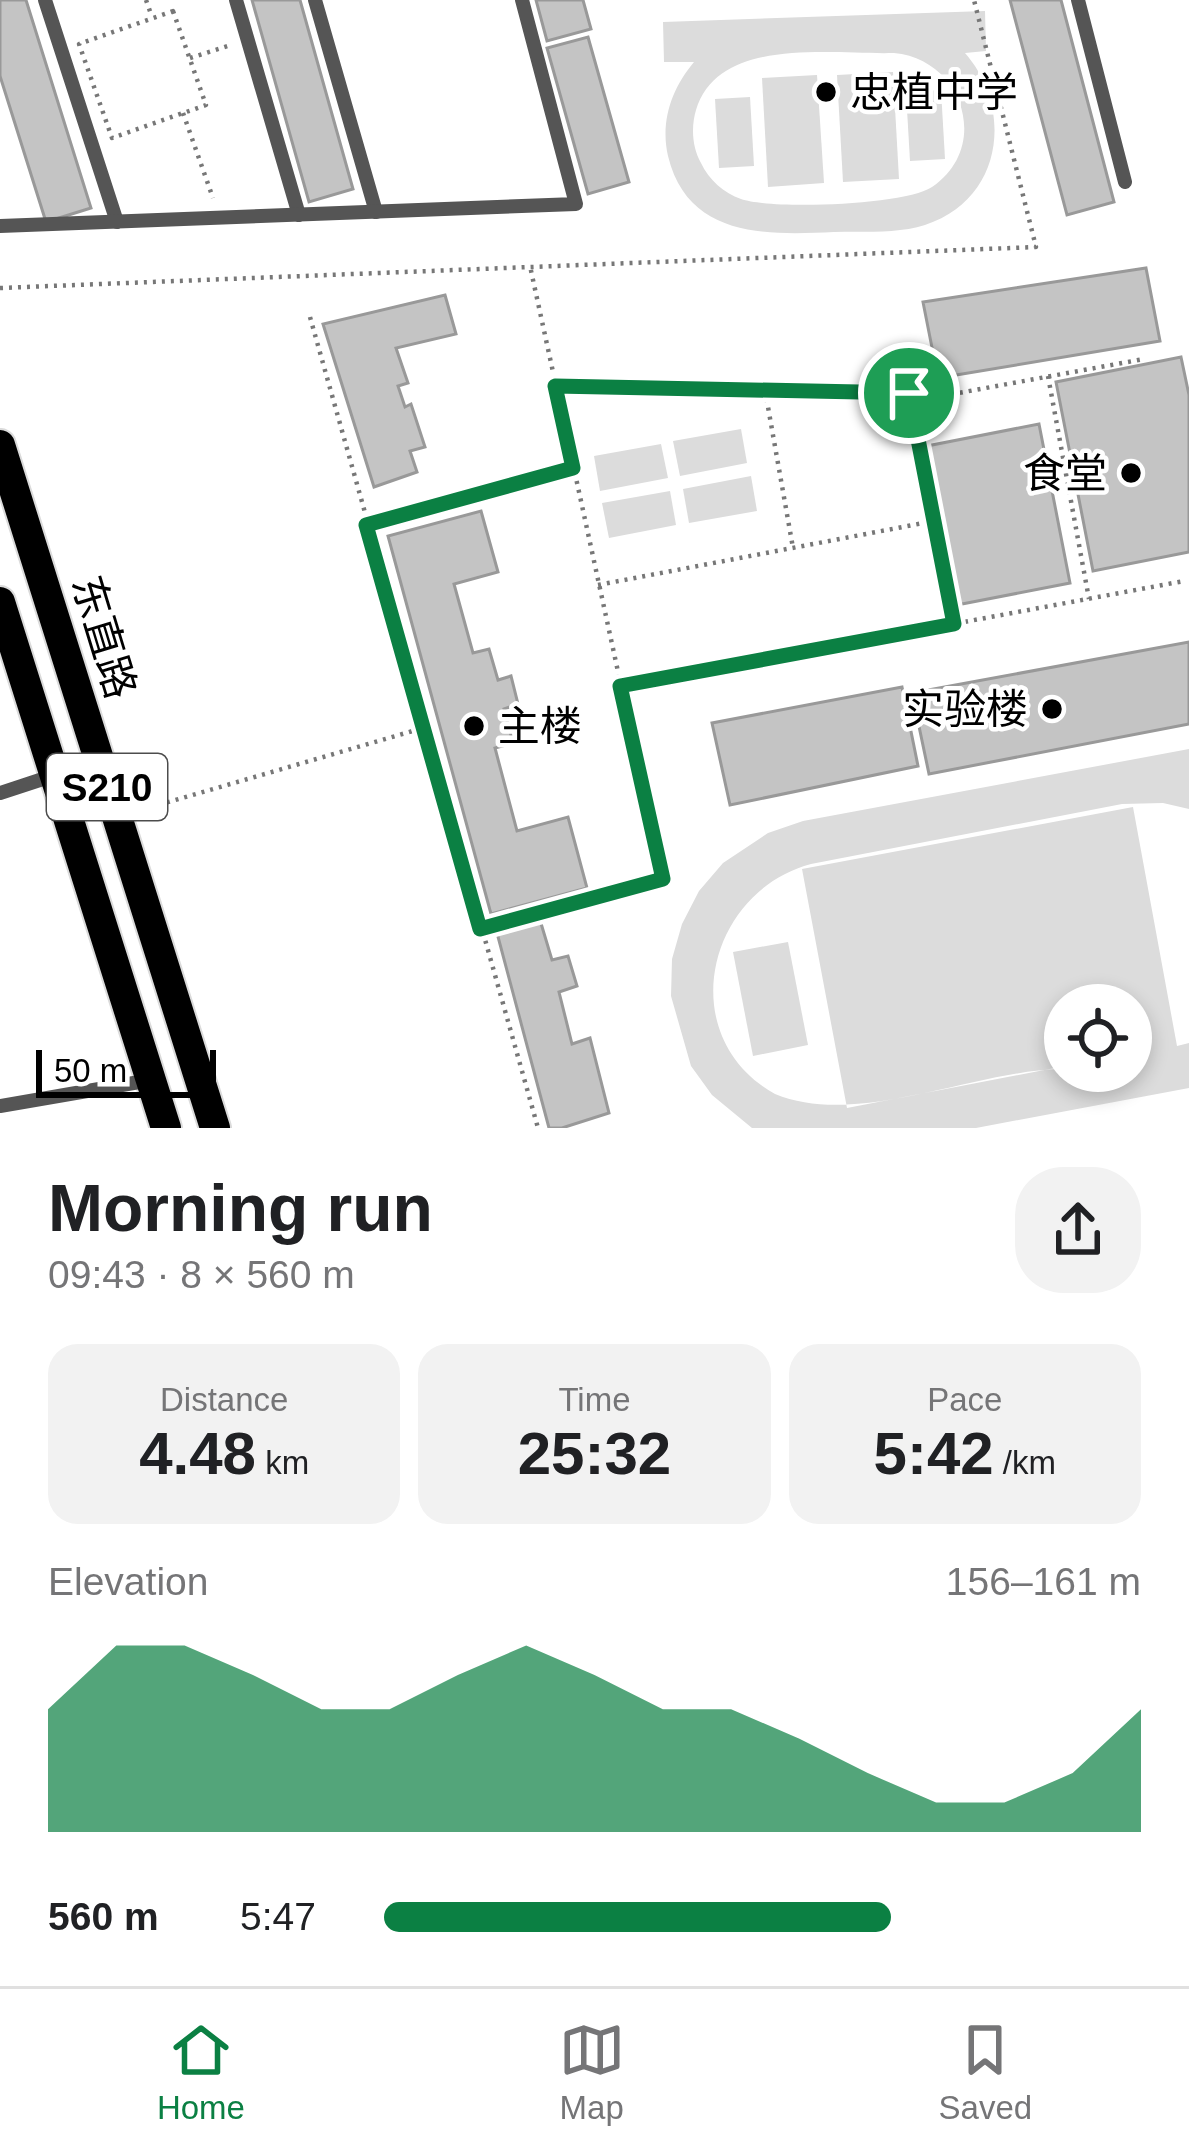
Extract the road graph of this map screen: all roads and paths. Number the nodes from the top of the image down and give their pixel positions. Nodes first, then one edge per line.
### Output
1 (45, 0) edge
2 (146, 0) edge
3 (236, 0) edge
4 (315, 0) edge
5 (522, 0) edge
6 (974, 0) edge
7 (1078, 0) edge
8 (152, 19) junction
9 (248, 39) junction
10 (190, 58) junction
11 (183, 113) junction
12 (1125, 182) dead end
13 (376, 212) junction
14 (298, 215) junction
15 (220, 218) junction
16 (117, 222) junction
17 (0, 226) edge
18 (530, 266) junction
19 (0, 288) edge
20 (310, 316) dead end
21 (1144, 359) dead end
22 (1048, 376) junction
23 (555, 386) junction
24 (765, 390) junction
25 (909, 393) junction
26 (0, 445) edge
27 (573, 468) junction
28 (934, 521) junction
29 (366, 525) junction
30 (793, 548) junction
31 (1184, 581) dead end
32 (598, 585) junction
33 (1089, 599) junction
34 (0, 602) edge
35 (954, 624) junction
36 (620, 686) junction
37 (423, 728) junction
38 (56, 775) junction
39 (0, 794) edge
40 (117, 817) junction
41 (480, 929) junction
42 (151, 1079) junction
43 (0, 1106) edge
44 (166, 1128) edge
45 (214, 1128) edge
46 (538, 1128) edge

1 - 16 lane
2 - 8 path
3 - 9 lane
4 - 13 lane
5 - 13 lane
6 - 18 path
7 - 12 lane
8 - 10 path
8 - 11 path
9 - 10 path
9 - 14 lane
10 - 11 path
11 - 15 path
13 - 14 lane
14 - 15 lane
15 - 16 lane
16 - 17 lane
18 - 19 path
18 - 23 path
20 - 29 path
21 - 22 path
22 - 25 path
22 - 33 path
23 - 24 path
23 - 27 path
24 - 25 path
24 - 30 path
25 - 28 path
26 - 40 main road, 东直路 / S210
27 - 29 path
27 - 32 path
28 - 30 path
28 - 35 path
29 - 37 path
30 - 32 path
31 - 33 path
32 - 36 path
33 - 35 path
34 - 38 main road, 东直路 / S210
35 - 36 path
36 - 41 path
37 - 40 path
37 - 41 path
38 - 39 lane
38 - 42 main road, 东直路 / S210
40 - 45 main road, 东直路 / S210
41 - 46 path
42 - 43 lane
42 - 44 main road, 东直路 / S210

